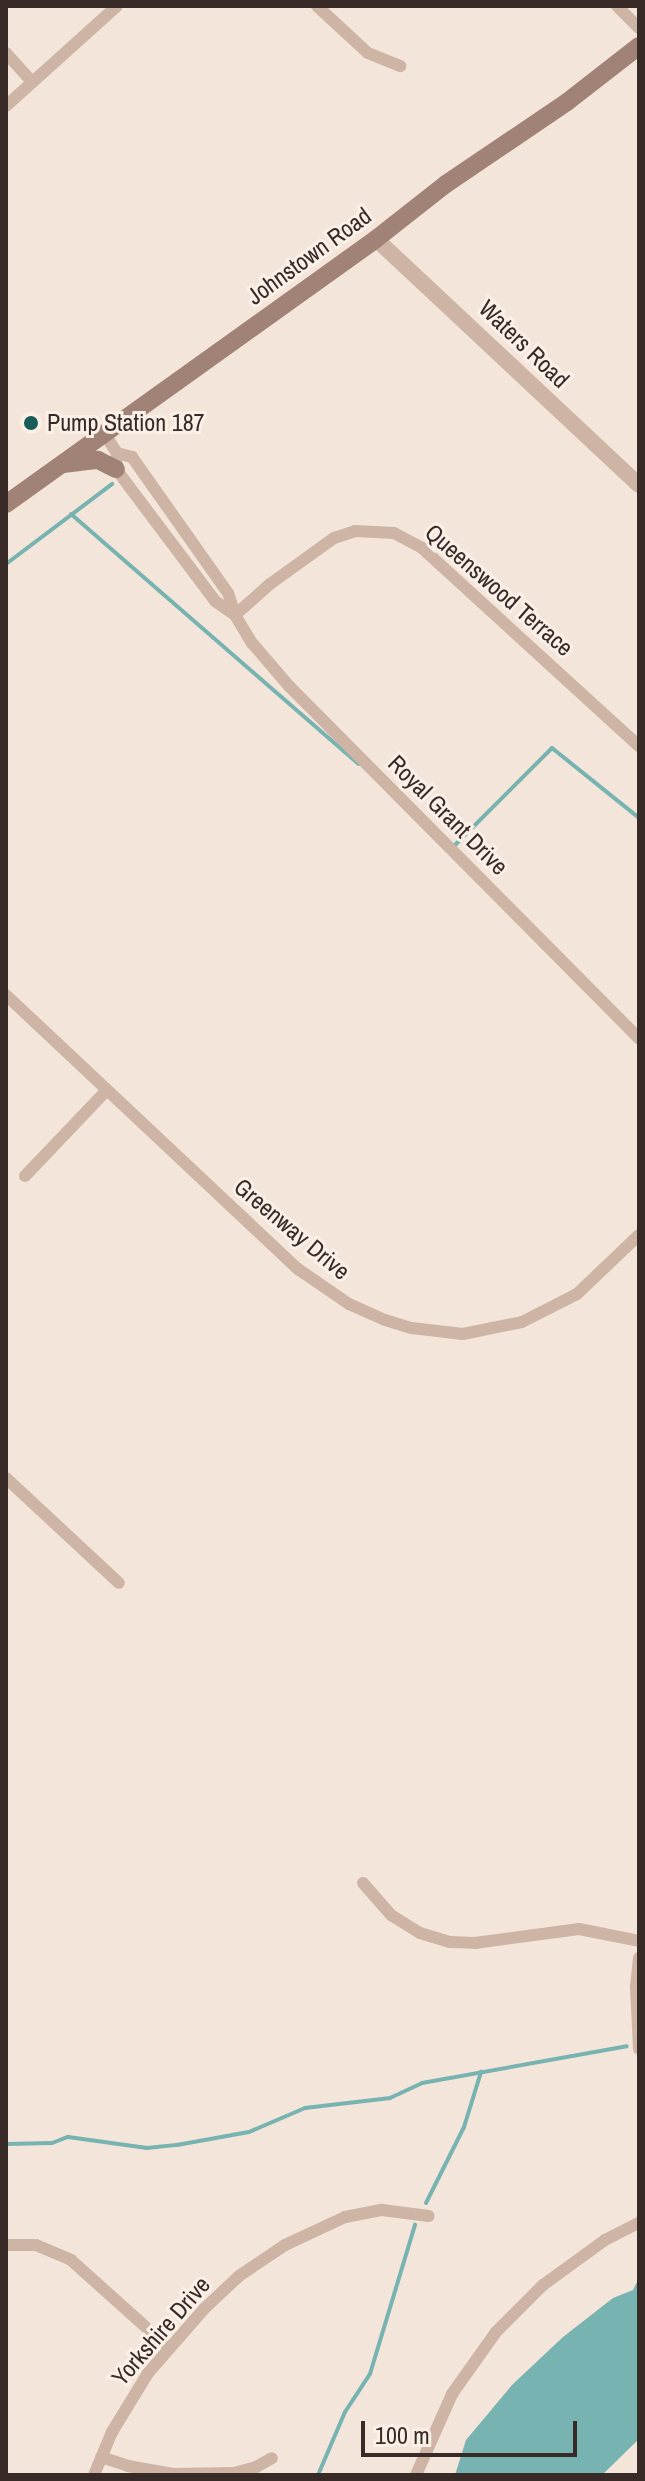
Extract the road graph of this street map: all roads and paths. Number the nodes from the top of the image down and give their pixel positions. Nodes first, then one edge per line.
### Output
1 (117, 6) edge
2 (317, 6) edge
3 (617, 6) edge
4 (639, 28) edge
5 (639, 46) edge
6 (6, 53) edge
7 (400, 66) dead end
8 (32, 82) junction
9 (6, 106) edge
10 (376, 239) junction
11 (104, 433) junction
12 (116, 461) junction
13 (60, 464) junction
14 (639, 485) edge
15 (6, 504) edge
16 (235, 615) junction
17 (639, 746) edge
18 (6, 995) edge
19 (639, 1039) edge
20 (106, 1091) junction
21 (25, 1176) dead end
22 (639, 1235) edge
23 (6, 1478) edge
24 (119, 1583) dead end
25 (363, 1883) dead end
26 (639, 1941) edge
27 (639, 1958) edge
28 (639, 2049) edge
29 (429, 2216) dead end
30 (639, 2223) edge
31 (6, 2245) edge
32 (169, 2348) junction
33 (101, 2457) junction
34 (272, 2458) dead end
35 (94, 2475) edge
36 (416, 2475) edge

1 - 8 street
2 - 7 street
3 - 4 street
5 - 10 main road, Johnstown Road
6 - 8 street
8 - 9 street
10 - 11 main road, Johnstown Road
10 - 14 street, Waters Road
11 - 12 street, Royal Grant Drive
11 - 13 main road, Johnstown Road
12 - 13 main road
12 - 16 street, Royal Grant Drive
12 - 16 street, Royal Grant Drive
13 - 15 main road, Johnstown Road
16 - 17 street, Queenswood Terrace
16 - 19 street, Royal Grant Drive
18 - 20 street, Greenway Drive
20 - 21 street
20 - 22 street, Greenway Drive
23 - 24 street
25 - 26 street
27 - 28 street
29 - 32 street, Yorkshire Drive
30 - 36 street
31 - 32 street
32 - 33 street, Yorkshire Drive
33 - 34 street
33 - 35 street, Yorkshire Drive

